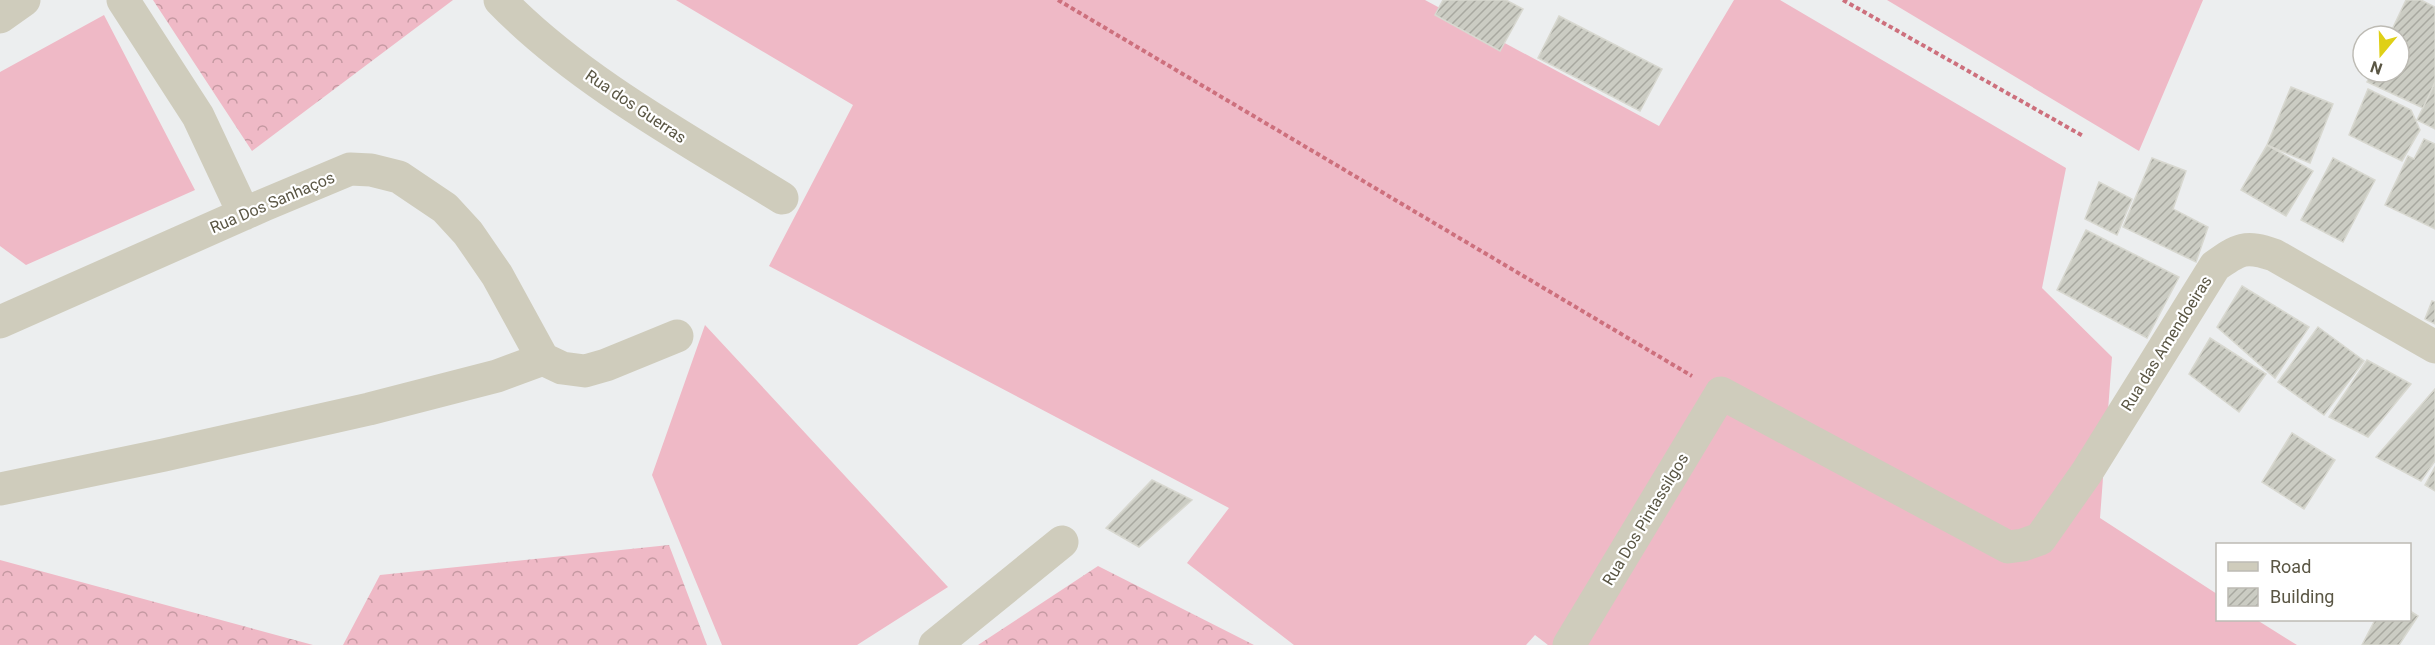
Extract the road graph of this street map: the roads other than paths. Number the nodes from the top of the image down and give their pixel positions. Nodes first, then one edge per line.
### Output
1 (24, 0) edge
2 (123, 0) edge
3 (500, 0) edge
4 (0, 16) edge
5 (782, 198) dead end
6 (244, 214) junction
7 (0, 322) edge
8 (676, 336) dead end
9 (2435, 347) edge
10 (543, 359) junction
11 (1720, 393) joint
12 (0, 489) edge
13 (1062, 542) dead end
14 (935, 645) edge
15 (1569, 645) edge

1 - 4 street
2 - 6 street
3 - 5 street, Rua dos Guerras
6 - 7 street, Rua Dos Sanhaços
6 - 10 street, Rua Dos Sanhaços
8 - 10 street
9 - 11 street, Rua das Amendoeiras
10 - 12 street
11 - 15 street, Rua Dos Pintassilgos
13 - 14 street

